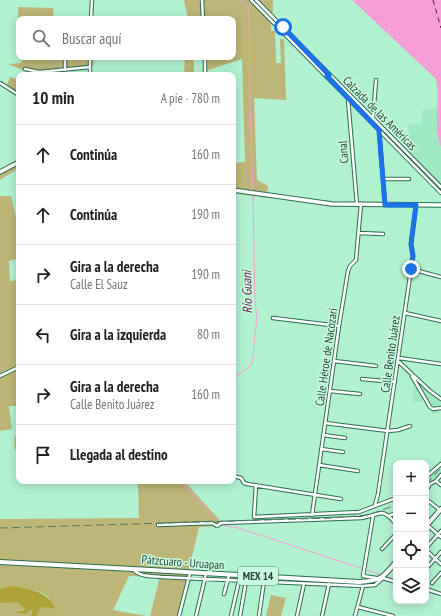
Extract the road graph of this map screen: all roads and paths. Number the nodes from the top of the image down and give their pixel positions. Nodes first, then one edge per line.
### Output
1 (92, 0) edge
2 (202, 0) edge
3 (251, 0) edge
4 (256, 0) edge
5 (91, 16) edge
6 (203, 16) edge
7 (282, 28) junction
8 (65, 60) edge
9 (90, 60) edge
10 (205, 60) edge
11 (90, 67) junction
12 (25, 69) dead end
13 (65, 70) junction
14 (90, 72) edge
15 (205, 72) edge
16 (328, 76) junction
17 (376, 80) dead end
18 (0, 83) edge
19 (16, 93) edge
20 (348, 98) junction
21 (373, 119) junction
22 (380, 129) junction
23 (16, 164) edge
24 (0, 172) edge
25 (383, 179) junction
26 (409, 179) dead end
27 (441, 187) edge
28 (236, 190) edge
29 (441, 193) edge
30 (361, 204) junction
31 (357, 205) junction
32 (385, 205) junction
33 (416, 205) junction
34 (441, 205) edge
35 (359, 233) junction
36 (383, 234) dead end
37 (411, 269) junction
38 (441, 277) edge
39 (405, 313) junction
40 (273, 318) dead end
41 (441, 320) edge
42 (339, 326) junction
43 (399, 360) junction
44 (334, 361) junction
45 (441, 364) edge
46 (376, 366) dead end
47 (16, 368) edge
48 (412, 375) junction
49 (0, 376) edge
50 (362, 379) dead end
51 (396, 382) junction
52 (330, 391) junction
53 (360, 394) dead end
54 (441, 399) edge
55 (441, 408) edge
56 (325, 423) junction
57 (410, 426) dead end
58 (388, 431) junction
59 (323, 435) junction
60 (345, 438) dead end
61 (321, 449) junction
62 (343, 452) dead end
63 (441, 464) edge
64 (319, 465) junction
65 (358, 471) dead end
66 (429, 474) edge
67 (441, 475) edge
68 (236, 477) edge
69 (436, 481) junction
70 (256, 485) junction
71 (441, 485) edge
72 (429, 486) edge
73 (315, 495) junction
74 (341, 498) dead end
75 (393, 500) edge
76 (429, 502) edge
77 (375, 505) junction
78 (441, 510) edge
79 (393, 514) edge
80 (312, 515) junction
81 (373, 516) junction
82 (388, 516) junction
83 (393, 521) edge
84 (429, 522) edge
85 (158, 525) dead end
86 (429, 527) edge
87 (441, 531) edge
88 (440, 535) edge
89 (393, 537) edge
90 (429, 546) edge
91 (382, 549) dead end
92 (429, 552) edge
93 (441, 552) edge
94 (435, 558) junction
95 (0, 562) edge
96 (441, 564) edge
97 (393, 565) edge
98 (133, 568) junction
99 (427, 568) edge
100 (190, 573) junction
101 (441, 573) edge
102 (206, 574) junction
103 (383, 577) junction
104 (188, 578) junction
105 (228, 578) junction
106 (205, 579) junction
107 (264, 579) junction
108 (239, 581) junction
109 (246, 581) junction
110 (393, 581) edge
111 (432, 582) dead end
112 (304, 584) junction
113 (329, 584) junction
114 (363, 586) junction
115 (429, 591) edge
116 (224, 594) dead end
117 (441, 594) edge
118 (358, 607) junction
119 (179, 616) edge
120 (196, 616) edge
121 (231, 616) edge
122 (240, 616) edge
123 (259, 616) edge
124 (297, 616) edge
125 (322, 616) edge
126 (355, 616) edge
127 (393, 616) edge

1 - 5 street
2 - 6 street
3 - 7 street, Calzada de las Américas
4 - 7 street, Calzada de las Américas
7 - 16 street, Calzada de las Américas
8 - 13 street
9 - 11 street
10 - 15 street
11 - 13 street
11 - 14 street
12 - 13 street
16 - 20 street, Calzada de las Américas
16 - 21 street, Calzada de las Américas
17 - 21 street
18 - 19 street
20 - 22 street, Calzada de las Américas
20 - 31 street, Canal
21 - 22 street, Calzada de las Américas
22 - 25 street
22 - 27 street, Calzada de las Américas
22 - 29 street, Calzada de las Américas
23 - 24 main road
25 - 26 street
25 - 32 street
28 - 31 main road
30 - 31 main road
30 - 32 main road
30 - 35 street, Calle Héroe de Nacozari
32 - 33 main road
33 - 34 main road
33 - 37 street, Calle Benito Juárez
35 - 36 street
35 - 42 street, Calle Héroe de Nacozari
37 - 38 street
37 - 39 street, Calle Benito Juárez
39 - 41 street
39 - 43 street, Calle Benito Juárez
40 - 42 street
42 - 44 street, Calle Héroe de Nacozari
43 - 45 street
43 - 48 street
43 - 51 street, Calle Benito Juárez
44 - 46 street
44 - 52 street, Calle Héroe de Nacozari
47 - 49 street
48 - 54 street
48 - 55 street
50 - 51 street
51 - 58 street, Calle Benito Juárez
52 - 53 street
52 - 56 street, Calle Héroe de Nacozari
56 - 58 street
56 - 59 street, Calle Héroe de Nacozari
57 - 58 street
58 - 77 street, Calle Benito Juárez
59 - 60 street
59 - 61 street, Calle Héroe de Nacozari
61 - 62 street
61 - 64 street, Calle Héroe de Nacozari
63 - 66 street
64 - 65 street
64 - 73 street, Calle Héroe de Nacozari
67 - 69 street
68 - 70 street
69 - 71 street
69 - 72 street
70 - 73 street
70 - 80 street
73 - 74 street
73 - 80 street, Calle Héroe de Nacozari
75 - 77 street
76 - 78 street
77 - 80 street
78 - 84 main road
79 - 82 street
81 - 82 street
81 - 85 street
81 - 103 street
82 - 83 street
86 - 88 street
87 - 88 street
88 - 90 street
89 - 91 street
92 - 94 street
93 - 94 street
94 - 96 street
94 - 99 street
95 - 98 main road, Pátzcuaro - Uruapan / MEX 14
97 - 103 main road
98 - 100 main road, Pátzcuaro - Uruapan / MEX 14
98 - 104 street
100 - 102 main road, Pátzcuaro - Uruapan / MEX 14
100 - 104 street
101 - 111 street
102 - 105 main road, Pátzcuaro - Uruapan / MEX 14
102 - 106 street
103 - 107 main road, Pátzcuaro - Uruapan / MEX 14
103 - 110 street
103 - 114 street
104 - 106 street
104 - 119 street
105 - 106 street
105 - 107 main road, Pátzcuaro - Uruapan / MEX 14
105 - 108 street
105 - 116 street
106 - 120 street
107 - 109 street
107 - 112 street
107 - 123 street
108 - 109 street
108 - 121 street
109 - 122 street
112 - 113 street
112 - 124 street
113 - 114 street
113 - 125 street
114 - 118 street
115 - 117 street
118 - 126 street
118 - 127 street

